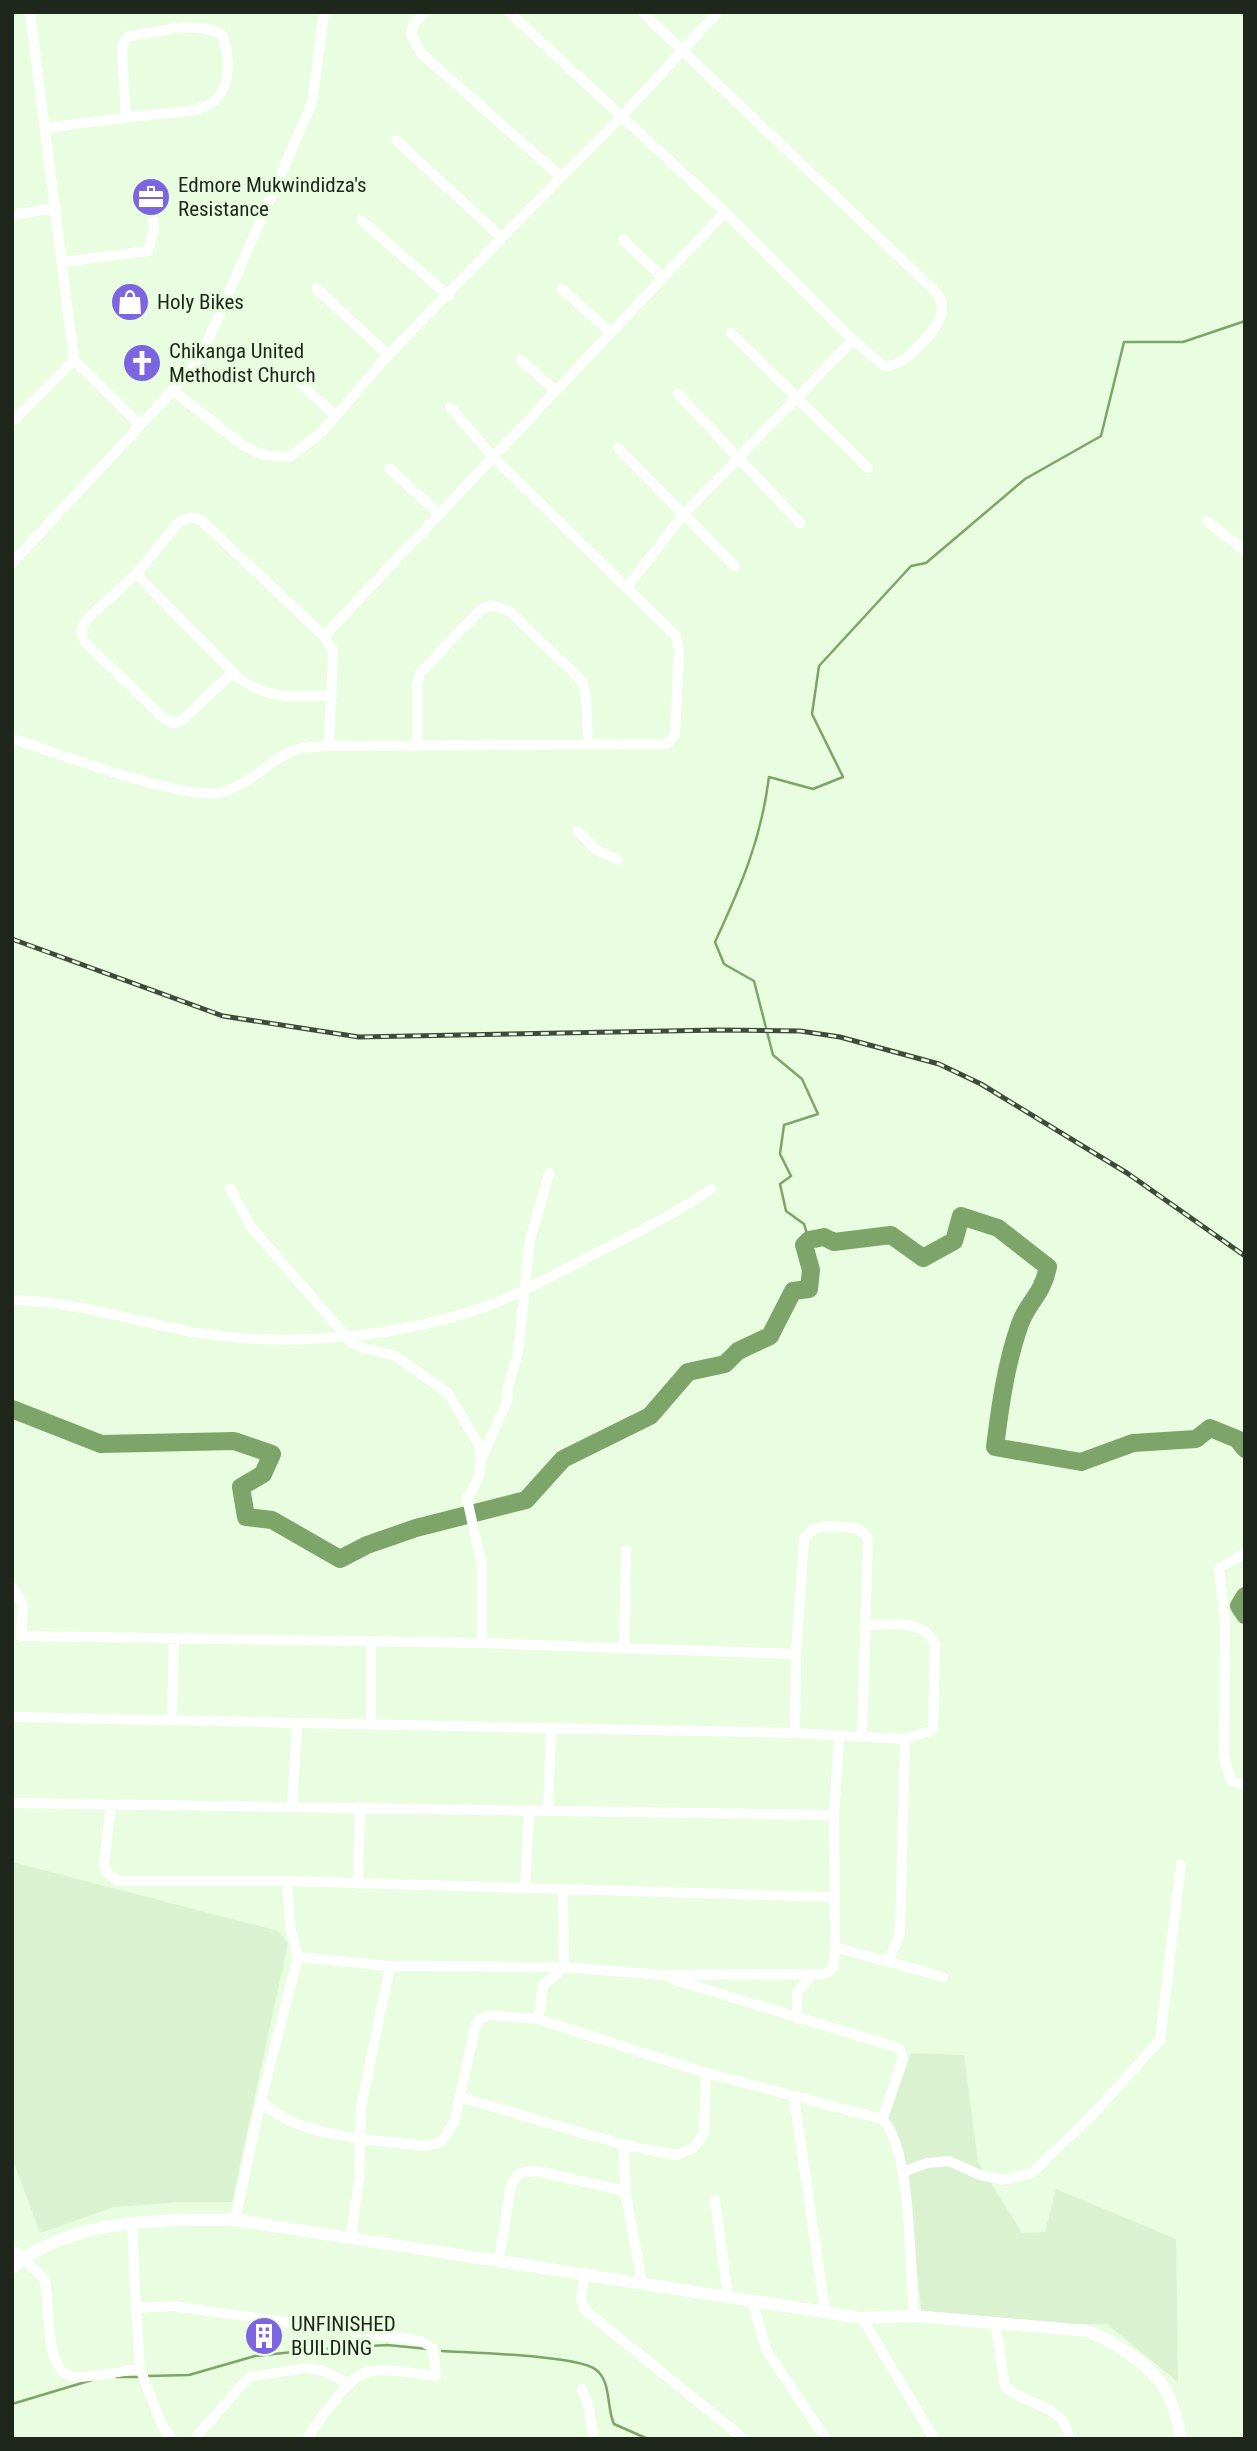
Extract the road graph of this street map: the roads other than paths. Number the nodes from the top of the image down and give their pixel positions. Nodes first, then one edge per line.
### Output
1 (30, 12) edge
2 (324, 12) edge
3 (425, 12) edge
4 (509, 12) edge
5 (642, 12) edge
6 (719, 12) edge
7 (682, 52) junction
8 (621, 117) junction
9 (126, 118) junction
10 (45, 128) junction
11 (396, 141) dead end
12 (561, 177) junction
13 (56, 208) junction
14 (152, 211) dead end
15 (725, 212) junction
16 (12, 215) edge
17 (361, 220) dead end
18 (502, 239) junction
19 (623, 240) dead end
20 (63, 262) junction
21 (662, 277) junction
22 (316, 288) dead end
23 (562, 289) dead end
24 (449, 296) junction
25 (610, 332) junction
26 (732, 333) dead end
27 (853, 340) junction
28 (388, 355) junction
29 (75, 360) junction
30 (521, 360) dead end
31 (295, 380) dead end
32 (172, 390) junction
33 (555, 390) junction
34 (677, 394) dead end
35 (797, 398) junction
36 (450, 407) dead end
37 (335, 415) junction
38 (12, 422) edge
39 (139, 424) junction
40 (618, 448) dead end
41 (494, 458) junction
42 (737, 458) junction
43 (389, 468) dead end
44 (868, 468) dead end
45 (438, 513) junction
46 (683, 515) junction
47 (1207, 522) dead end
48 (800, 523) dead end
49 (1245, 551) edge
50 (12, 563) edge
51 (735, 566) dead end
52 (136, 574) junction
53 (626, 587) junction
54 (324, 636) junction
55 (233, 672) junction
56 (332, 695) junction
57 (12, 738) edge
58 (588, 744) junction
59 (329, 746) junction
60 (417, 746) junction
61 (578, 831) dead end
62 (618, 860) dead end
63 (549, 1173) dead end
64 (230, 1188) dead end
65 (711, 1189) dead end
66 (524, 1290) junction
67 (12, 1300) edge
68 (347, 1336) junction
69 (481, 1462) junction
70 (626, 1550) dead end
71 (1245, 1553) edge
72 (12, 1586) edge
73 (867, 1625) junction
74 (17, 1636) edge
75 (174, 1641) junction
76 (372, 1643) junction
77 (482, 1643) junction
78 (624, 1649) junction
79 (796, 1654) junction
80 (12, 1717) edge
81 (172, 1720) junction
82 (371, 1724) junction
83 (297, 1725) junction
84 (551, 1729) junction
85 (794, 1733) junction
86 (839, 1737) junction
87 (862, 1737) junction
88 (905, 1739) junction
89 (1245, 1785) edge
90 (12, 1803) edge
91 (111, 1805) junction
92 (292, 1806) junction
93 (360, 1806) junction
94 (529, 1810) junction
95 (548, 1810) junction
96 (834, 1815) junction
97 (1181, 1865) dead end
98 (287, 1881) junction
99 (358, 1884) junction
100 (525, 1889) junction
101 (564, 1890) junction
102 (834, 1897) junction
103 (835, 1947) junction
104 (298, 1957) junction
105 (889, 1961) junction
106 (390, 1966) junction
107 (565, 1967) junction
108 (661, 1975) junction
109 (811, 1976) junction
110 (943, 1977) dead end
111 (538, 2019) junction
112 (797, 2019) junction
113 (706, 2073) junction
114 (459, 2097) junction
115 (794, 2097) junction
116 (261, 2100) junction
117 (882, 2119) junction
118 (359, 2138) junction
119 (624, 2145) junction
120 (903, 2172) junction
121 (625, 2191) junction
122 (715, 2200) dead end
123 (235, 2220) junction
124 (132, 2222) junction
125 (351, 2236) junction
126 (12, 2249) edge
127 (22, 2259) junction
128 (499, 2260) junction
129 (12, 2269) edge
130 (585, 2272) junction
131 (642, 2282) junction
132 (728, 2297) junction
133 (752, 2302) junction
134 (136, 2308) junction
135 (825, 2311) junction
136 (914, 2316) junction
137 (862, 2318) junction
138 (995, 2322) junction
139 (144, 2376) junction
140 (349, 2384) junction
141 (582, 2389) dead end
142 (172, 2439) edge
143 (194, 2439) edge
144 (306, 2439) edge
145 (594, 2439) edge
146 (744, 2439) edge
147 (826, 2439) edge
148 (934, 2439) edge
149 (1069, 2439) edge
150 (1181, 2439) edge

1 - 10 street
2 - 32 street
3 - 12 street
4 - 8 street
5 - 7 street
6 - 7 street
7 - 8 street
7 - 27 street
8 - 12 street
8 - 15 street
9 - 9 street
9 - 10 street
10 - 13 street
11 - 18 street
12 - 18 street
13 - 16 street
13 - 20 street
14 - 20 street
15 - 21 street
15 - 27 street
17 - 24 street
18 - 24 street
19 - 21 street
20 - 29 street
21 - 25 street
22 - 28 street
23 - 25 street
24 - 28 street
25 - 33 street
26 - 35 street
27 - 35 street
28 - 37 street
29 - 38 street
29 - 39 street
30 - 33 street
31 - 37 street
32 - 37 street
32 - 39 street
33 - 41 street
34 - 42 street
35 - 42 street
35 - 44 street
36 - 41 street
39 - 50 street
40 - 46 street
41 - 45 street
41 - 53 street
42 - 46 street
42 - 48 street
43 - 45 street
45 - 54 street
46 - 51 street
46 - 53 street
47 - 49 street
52 - 54 street
52 - 55 street
52 - 55 street
53 - 58 street
54 - 56 street
55 - 56 street
56 - 59 street
57 - 59 street
58 - 60 street
58 - 60 street
59 - 60 street
61 - 62 street
63 - 66 street
64 - 68 street
65 - 66 street
66 - 68 street
66 - 69 street
67 - 68 street
68 - 69 street
69 - 77 street
70 - 78 street
71 - 89 street
72 - 74 street
73 - 79 street
73 - 87 street
73 - 88 street
74 - 75 street
75 - 76 street
75 - 81 street
76 - 77 street
76 - 82 street
77 - 78 street
78 - 79 street
79 - 85 street
80 - 81 street
81 - 83 street
82 - 83 street
82 - 84 street
83 - 92 street
84 - 85 street
84 - 95 street
85 - 86 street
86 - 87 street
86 - 96 street
87 - 88 street
88 - 105 street
90 - 91 street
91 - 92 street
91 - 98 street
92 - 93 street
93 - 94 street
93 - 99 street
94 - 95 street
94 - 100 street
95 - 96 street
96 - 102 street
97 - 120 street
98 - 99 street
98 - 104 street
99 - 100 street
100 - 101 street
101 - 102 street
101 - 107 street
102 - 103 street
103 - 105 street
103 - 109 street
104 - 106 street
104 - 116 street
105 - 110 street
106 - 107 street
106 - 118 street
107 - 108 street
107 - 111 street
108 - 109 street
108 - 112 street
109 - 112 street
111 - 113 street
111 - 114 street
112 - 117 street
113 - 115 street
113 - 119 street
114 - 118 street
114 - 119 street
115 - 117 street
115 - 135 street
116 - 118 street
116 - 123 street
117 - 120 street
118 - 125 street
119 - 121 street
120 - 136 street
121 - 128 street
121 - 131 street
122 - 132 street
123 - 124 street
123 - 125 street
124 - 127 street
124 - 134 street
125 - 128 street
126 - 127 street
127 - 129 street
127 - 139 street
128 - 130 street
130 - 131 street
130 - 146 street
131 - 132 street
132 - 133 street
133 - 135 street
133 - 147 street
134 - 139 street
134 - 140 street
135 - 137 street
136 - 137 street
136 - 138 street
137 - 148 street
138 - 149 street
138 - 150 street
139 - 142 street
140 - 143 street
140 - 144 street
141 - 145 street

